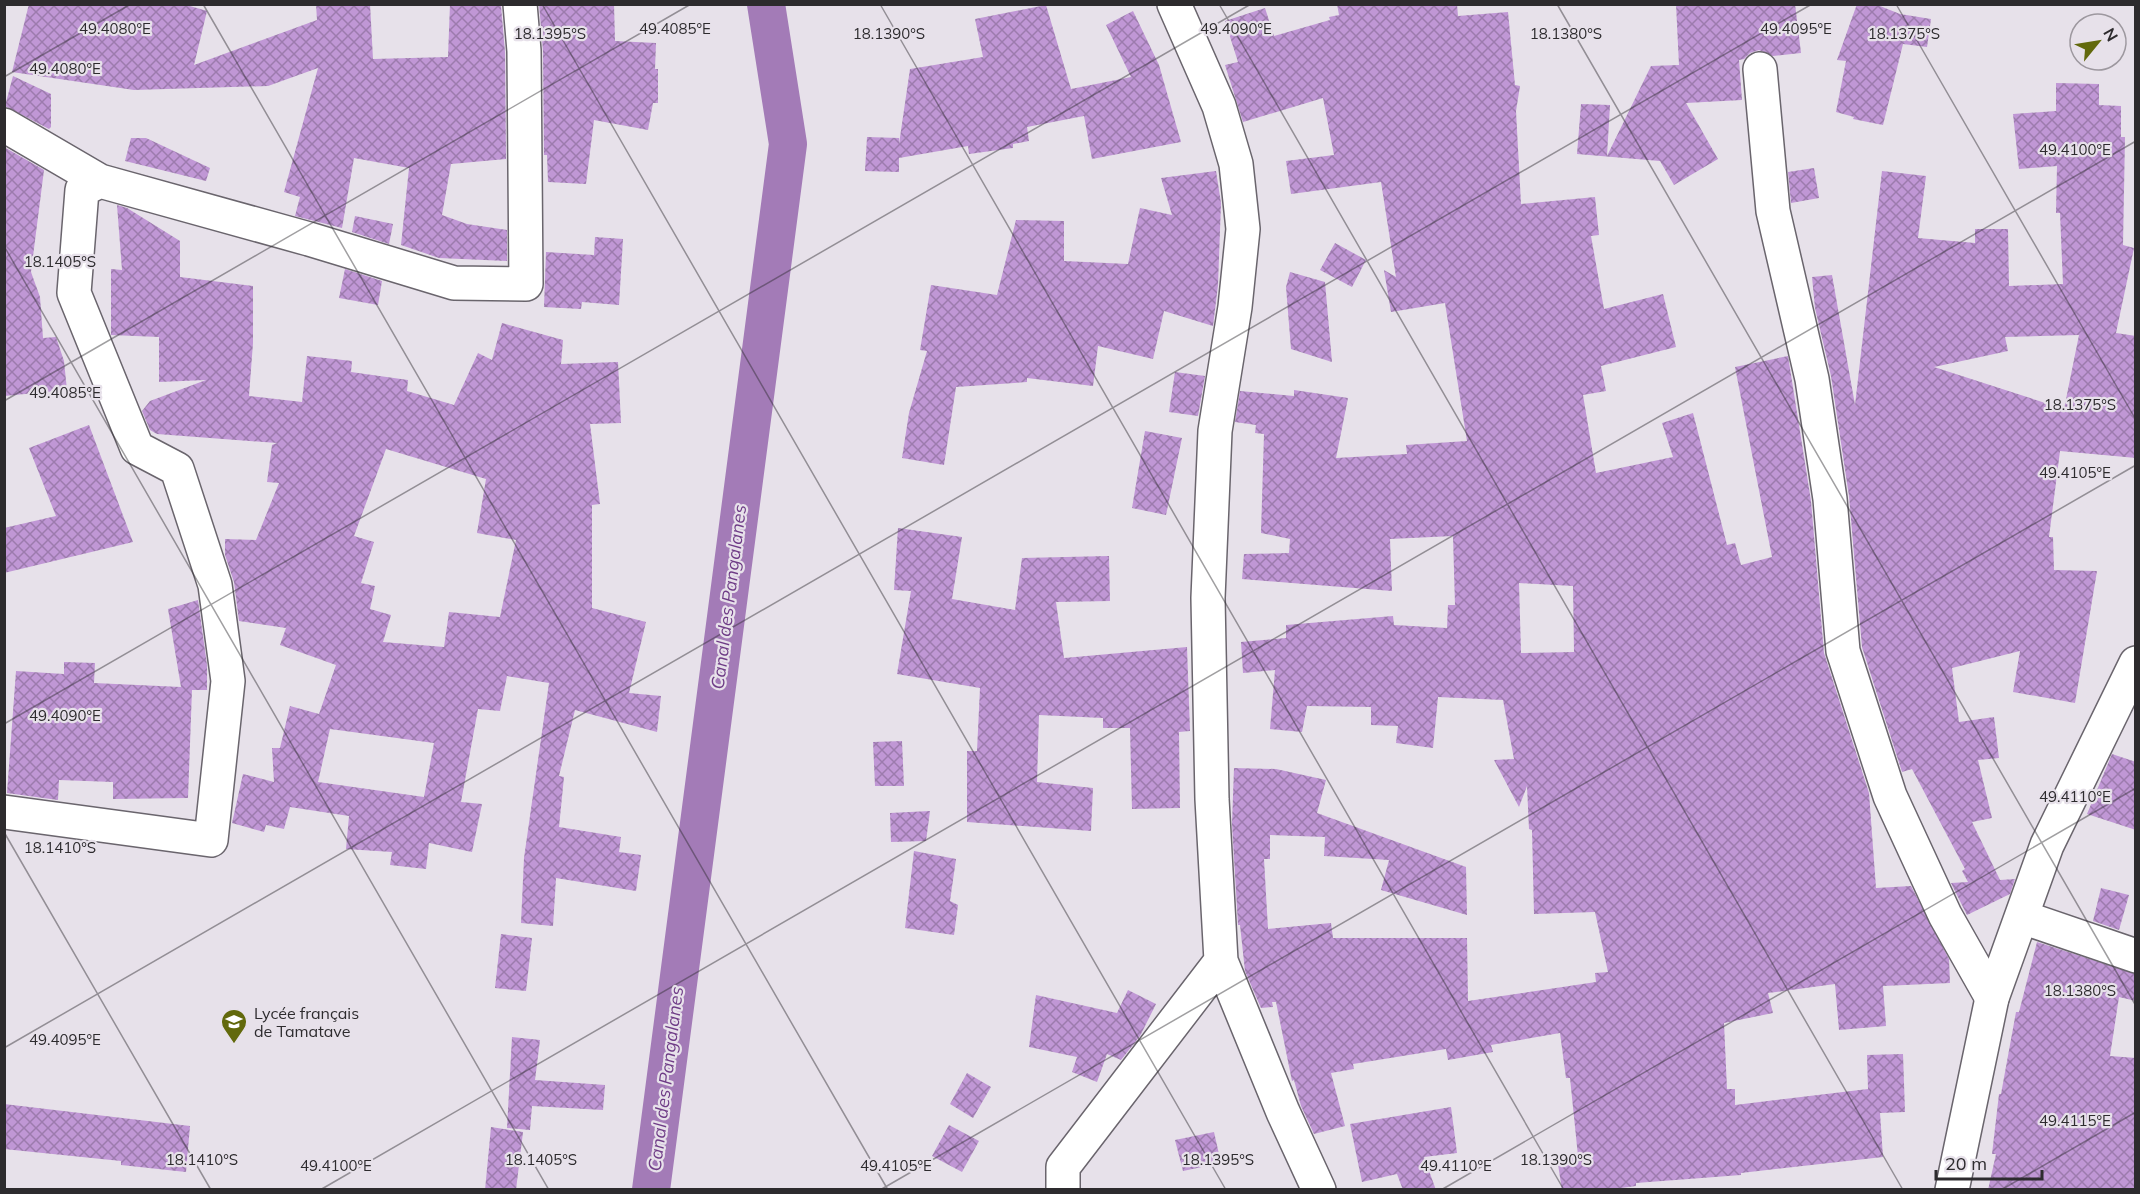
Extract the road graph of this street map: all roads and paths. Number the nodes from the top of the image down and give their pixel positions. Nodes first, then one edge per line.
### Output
1 (520, 4) edge
2 (1174, 4) edge
3 (1760, 69) dead end
4 (4, 124) edge
5 (100, 182) junction
6 (2136, 663) edge
7 (4, 812) edge
8 (2022, 917) junction
9 (2136, 956) edge
10 (1221, 961) junction
11 (1992, 998) junction
12 (1063, 1190) edge
13 (1320, 1190) edge
14 (1952, 1190) edge

1 - 5 street
2 - 10 street
3 - 11 street
4 - 5 street
5 - 7 street
6 - 8 street
8 - 9 street
8 - 11 street
10 - 12 street
10 - 13 street
11 - 14 street

